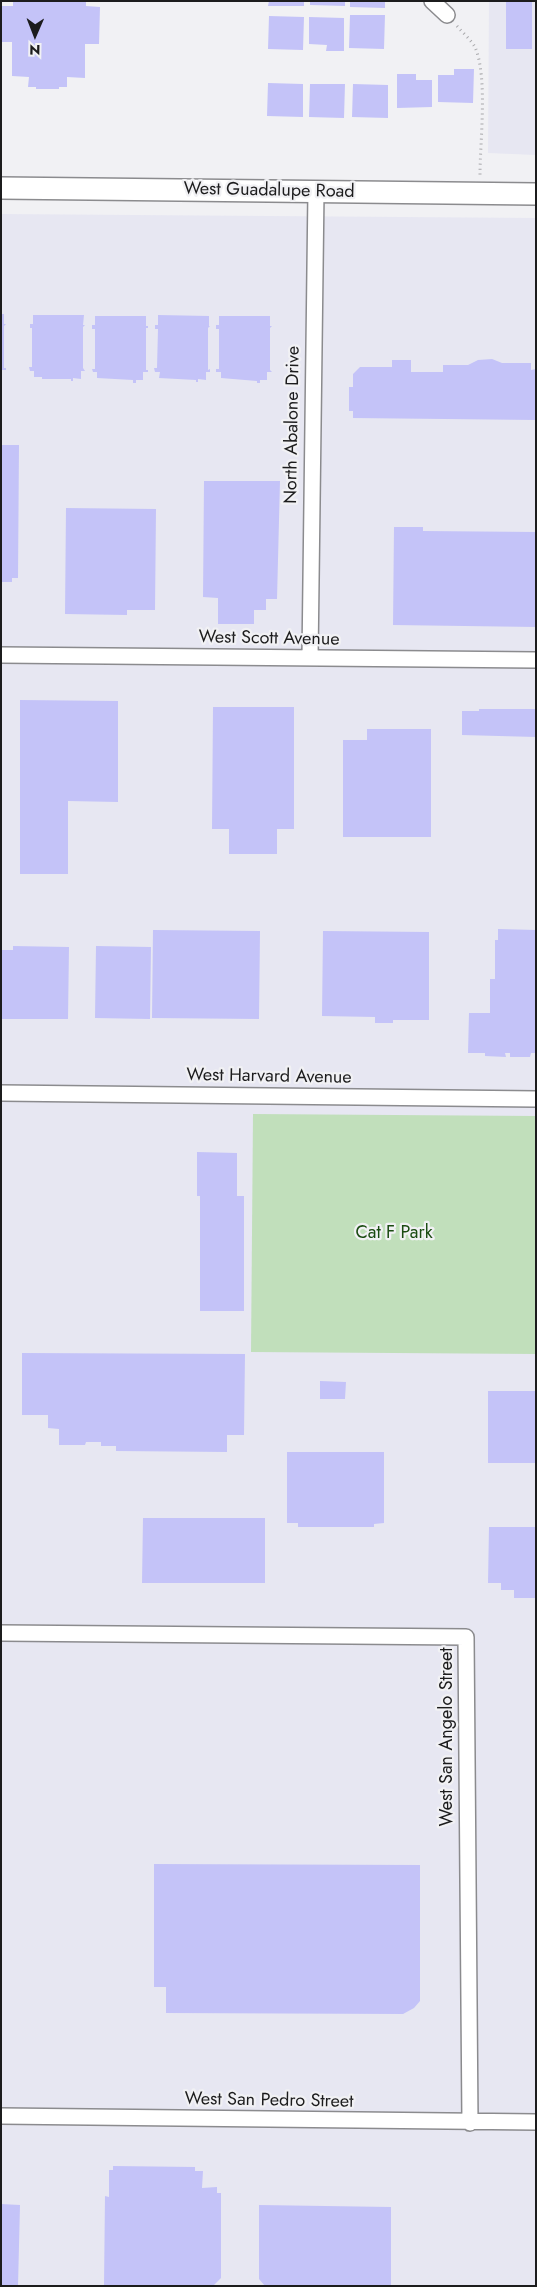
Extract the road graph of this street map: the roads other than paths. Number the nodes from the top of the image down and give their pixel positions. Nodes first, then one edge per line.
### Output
1 (432, 1) edge
2 (447, 14) road end
3 (1, 188) edge
4 (316, 191) junction
5 (536, 194) edge
6 (1, 655) edge
7 (310, 658) junction
8 (536, 660) edge
9 (1, 1093) edge
10 (536, 1099) edge
11 (1, 1633) edge
12 (1, 2116) edge
13 (536, 2122) edge
14 (470, 2123) junction

1 - 2 street
3 - 4 main road, West Guadalupe Road
4 - 5 main road, West Guadalupe Road
4 - 7 street, North Abalone Drive
6 - 7 street, West Scott Avenue
7 - 8 street, West Scott Avenue
9 - 10 street, West Harvard Avenue
11 - 14 street, West San Angelo Street
12 - 14 street, West San Pedro Street
13 - 14 street, West San Pedro Street

